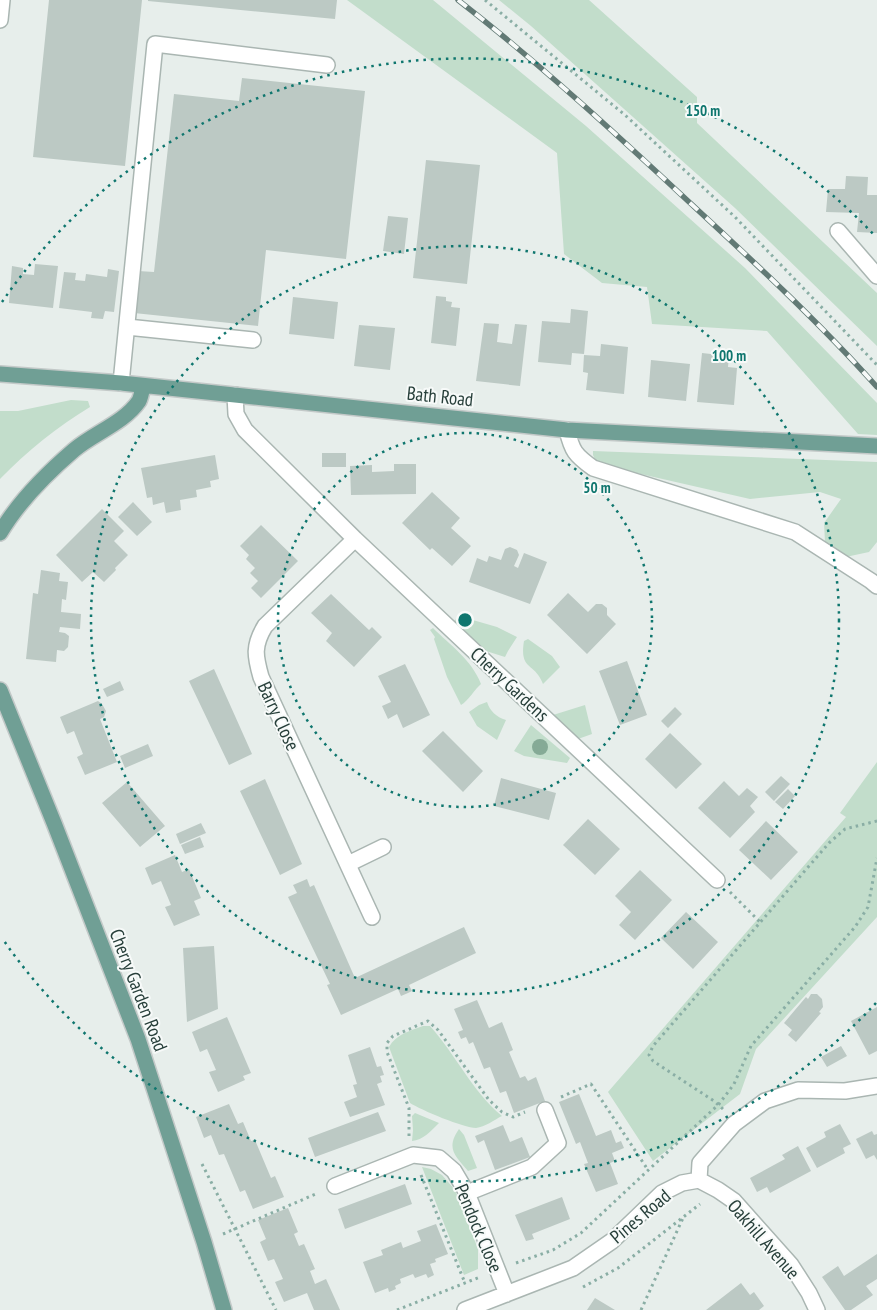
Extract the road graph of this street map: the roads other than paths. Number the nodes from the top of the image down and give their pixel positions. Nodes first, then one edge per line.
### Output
1 (2, 0) edge
2 (0, 20) edge
3 (327, 65) dead end
4 (838, 231) dead end
5 (877, 276) edge
6 (127, 327) junction
7 (253, 340) dead end
8 (0, 374) edge
9 (121, 383) junction
10 (143, 386) junction
11 (235, 395) junction
12 (567, 430) junction
13 (877, 446) edge
14 (0, 534) edge
15 (355, 539) junction
16 (877, 586) edge
17 (0, 690) edge
18 (383, 847) dead end
19 (348, 864) junction
20 (717, 880) road end
21 (372, 917) dead end
22 (877, 1086) edge
23 (538, 1110) road end
24 (698, 1180) junction
25 (334, 1186) road end
26 (467, 1193) junction
27 (507, 1294) junction
28 (224, 1310) edge
29 (465, 1310) edge
30 (817, 1310) edge

1 - 2 street
3 - 6 street
4 - 5 street
6 - 7 street
6 - 9 street
8 - 9 main road, Bath Road
9 - 10 main road, Bath Road
10 - 11 main road, Bath Road
10 - 14 main road
11 - 12 main road, Bath Road
11 - 15 street, Cherry Gardens
12 - 13 main road, Bath Road
12 - 16 street
15 - 19 street, Barry Close
15 - 20 street, Cherry Gardens
17 - 28 main road, Cherry Garden Road
18 - 19 street
19 - 21 street, Barry Close
22 - 24 street
23 - 26 street
24 - 27 street, Pines Road
24 - 30 street, Oakhill Avenue
25 - 26 street, Pendock Close
26 - 27 street, Pendock Close
27 - 29 street, Pines Road

